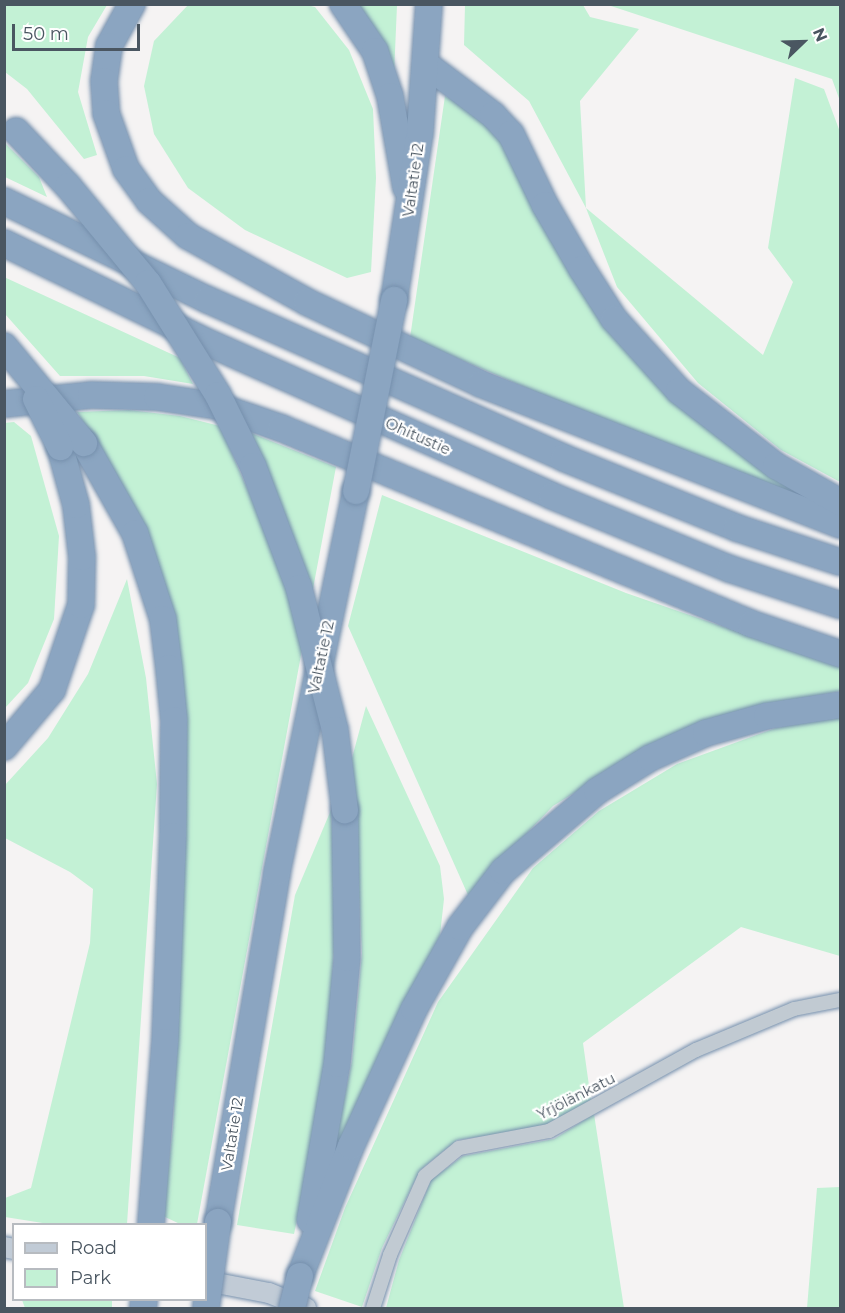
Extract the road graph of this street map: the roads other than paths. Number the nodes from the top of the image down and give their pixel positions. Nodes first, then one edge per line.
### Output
1 (132, 4) edge
2 (343, 4) edge
3 (429, 4) edge
4 (427, 65) junction
5 (10, 127) edge
6 (4, 201) edge
7 (410, 205) junction
8 (4, 243) edge
9 (4, 347) edge
10 (4, 404) edge
11 (72, 445) junction
12 (840, 502) edge
13 (840, 525) edge
14 (840, 562) edge
15 (840, 606) edge
16 (840, 654) edge
17 (840, 705) edge
18 (4, 747) edge
19 (840, 1000) edge
20 (152, 1218) edge
21 (300, 1276) junction
22 (207, 1281) edge
23 (207, 1301) edge
24 (291, 1308) edge
25 (306, 1308) edge
26 (373, 1308) edge

1 - 13 highway
2 - 7 highway
3 - 4 highway, Valtatie 12
4 - 7 highway, Valtatie 12
4 - 12 highway
5 - 21 highway, bridge
6 - 14 highway
7 - 23 highway, Valtatie 12, bridge
8 - 15 highway, Ohitustie
9 - 11 highway, bridge
10 - 16 highway
11 - 18 highway
11 - 20 highway
17 - 21 highway
19 - 26 street, Yrjölänkatu
21 - 24 highway, bridge
22 - 25 street

